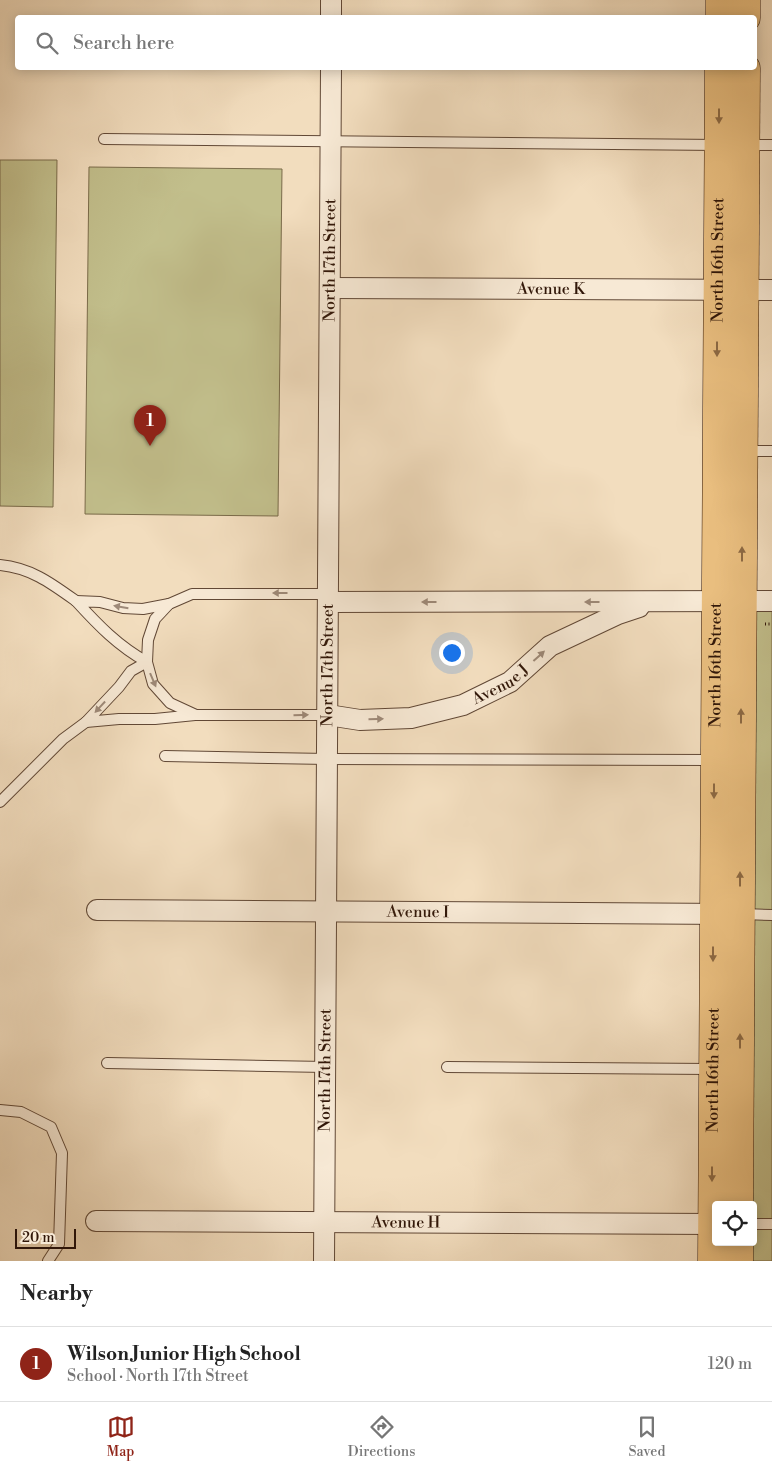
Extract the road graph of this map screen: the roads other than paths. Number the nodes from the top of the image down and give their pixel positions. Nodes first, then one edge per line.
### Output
1 (331, 0) edge
2 (720, 0) edge
3 (746, 0) edge
4 (331, 15) edge
5 (720, 15) edge
6 (746, 15) edge
7 (331, 70) edge
8 (720, 70) edge
9 (746, 70) edge
10 (104, 139) dead end
11 (331, 141) junction
12 (732, 145) junction
13 (772, 145) edge
14 (330, 288) junction
15 (731, 290) junction
16 (772, 290) edge
17 (730, 451) junction
18 (772, 451) edge
19 (0, 564) edge
20 (328, 598) junction
21 (76, 601) junction
22 (772, 601) edge
23 (658, 602) junction
24 (729, 602) junction
25 (169, 604) junction
26 (147, 662) junction
27 (196, 715) junction
28 (328, 715) junction
29 (86, 722) junction
30 (165, 756) dead end
31 (328, 758) junction
32 (728, 760) junction
33 (0, 802) edge
34 (97, 910) dead end
35 (327, 912) junction
36 (727, 914) junction
37 (772, 915) edge
38 (106, 1063) dead end
39 (326, 1066) junction
40 (447, 1067) dead end
41 (726, 1069) junction
42 (0, 1110) edge
43 (716, 1201) edge
44 (739, 1201) edge
45 (96, 1221) dead end
46 (325, 1222) junction
47 (712, 1224) edge
48 (757, 1224) edge
49 (772, 1224) edge
50 (713, 1246) edge
51 (739, 1246) edge
52 (48, 1261) edge
53 (324, 1261) edge
54 (712, 1261) edge
55 (739, 1261) edge

1 - 4 street
2 - 5 main road
3 - 6 main road
7 - 11 street, North 17th Street
8 -> 12 main road, North 16th Street
9 - 12 main road, North 16th Street
10 - 11 lane
11 - 12 lane
11 - 14 street, North 17th Street
12 - 13 lane
12 - 15 main road, North 16th Street
14 - 15 street, Avenue K
14 - 20 street, North 17th Street
15 - 16 street, Avenue K
15 - 17 main road, North 16th Street
17 - 18 lane
17 - 24 main road, North 16th Street
19 - 21 lane
23 -> 20 street, Avenue J
20 -> 25 lane
20 - 28 street, North 17th Street
25 -> 21 lane
21 - 26 lane
22 - 24 street, Avenue J
23 - 24 street, Avenue J
28 -> 23 street, Avenue J
24 - 32 main road, North 16th Street
25 - 26 lane
26 -> 27 lane
26 -> 29 lane
27 -> 28 lane
27 - 29 lane
28 - 31 street, North 17th Street
29 - 33 lane
30 - 31 lane
31 - 32 lane
31 - 35 street, North 17th Street
32 - 36 main road, North 16th Street
34 - 35 street, Avenue I
35 - 36 street, Avenue I
35 - 39 street, North 17th Street
36 - 37 lane
36 - 41 main road, North 16th Street
38 - 39 lane
39 - 46 street, North 17th Street
40 - 41 lane
41 -> 43 main road, North 16th Street
41 - 44 main road, North 16th Street
42 - 52 lane
45 - 46 street, Avenue H
46 - 47 street, Avenue H
46 - 53 street, North 17th Street
48 - 49 lane
50 - 54 main road, North 16th Street
51 - 55 main road

